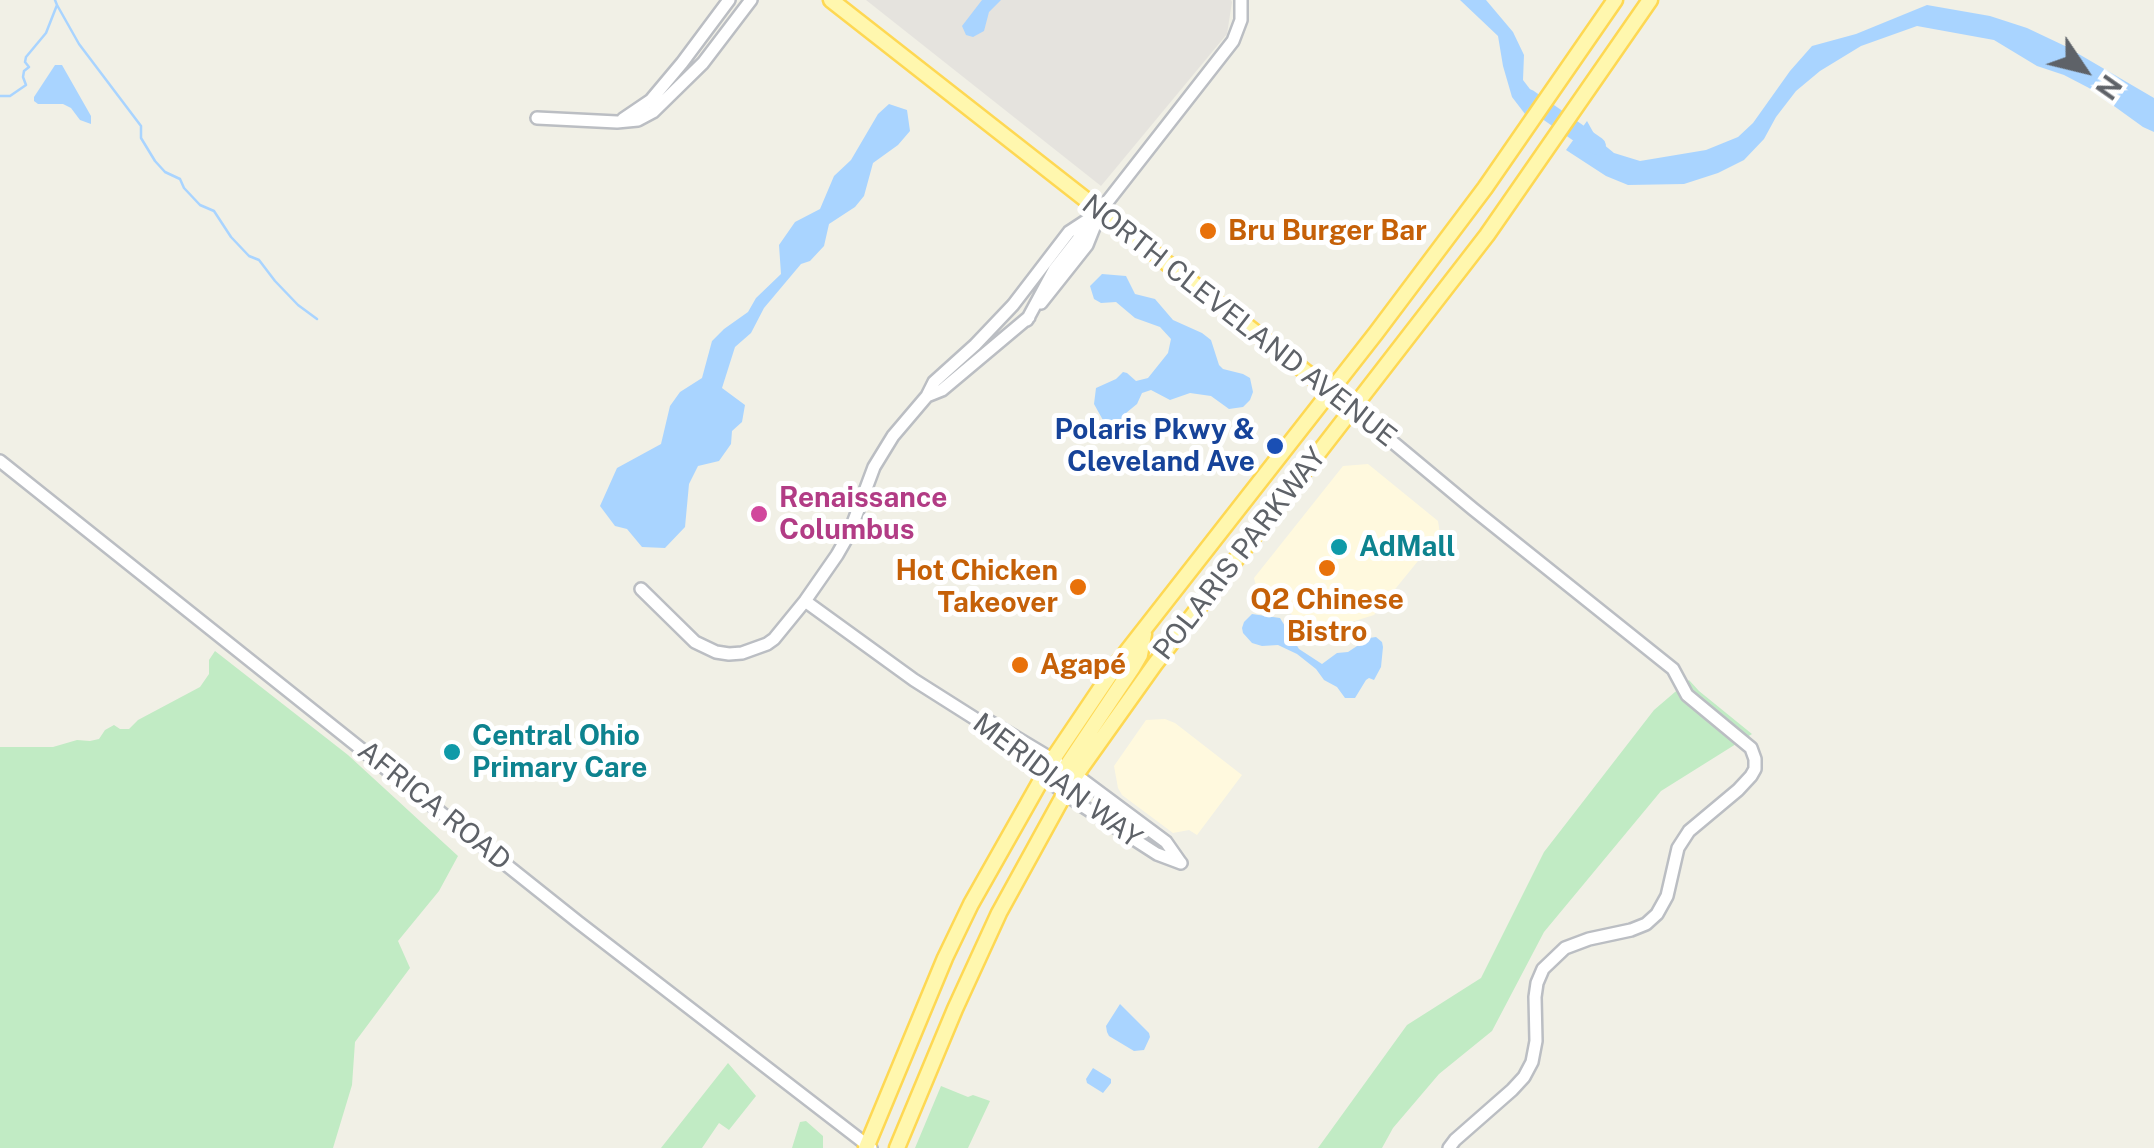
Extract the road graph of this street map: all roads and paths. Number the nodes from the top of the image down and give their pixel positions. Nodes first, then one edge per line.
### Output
1 (729, 0) edge
2 (752, 0) edge
3 (831, 0) edge
4 (1241, 0) edge
5 (1615, 0) edge
6 (1650, 0) edge
7 (537, 118) dead end
8 (617, 122) junction
9 (1101, 211) junction
10 (1330, 392) junction
11 (927, 396) junction
12 (1353, 410) junction
13 (0, 460) edge
14 (641, 589) dead end
15 (806, 600) junction
16 (956, 707) junction
17 (1065, 767) junction
18 (1042, 776) junction
19 (1066, 792) junction
20 (868, 1147) edge
21 (897, 1148) edge
22 (1449, 1148) edge

1 - 8 street
2 - 8 street
3 - 9 main road, NORTH CLEVELAND AVENUE
4 - 9 street
5 - 10 main road, POLARIS PARKWAY
6 - 12 main road, POLARIS PARKWAY
7 - 8 street
9 - 10 main road, NORTH CLEVELAND AVENUE
9 - 11 street
9 - 11 street
10 - 12 main road, NORTH CLEVELAND AVENUE
10 - 17 main road, POLARIS PARKWAY
11 - 15 street
12 - 17 main road, POLARIS PARKWAY
12 - 22 street, NORTH CLEVELAND AVENUE
13 - 20 street, AFRICA ROAD
14 - 15 street
15 - 16 street, MERIDIAN WAY
16 - 17 street, MERIDIAN WAY
16 - 18 street, MERIDIAN WAY
17 - 18 main road, POLARIS PARKWAY
17 - 19 main road
17 - 19 street, MERIDIAN WAY
18 - 19 street, MERIDIAN WAY
18 - 20 main road, POLARIS PARKWAY
19 - 21 main road

